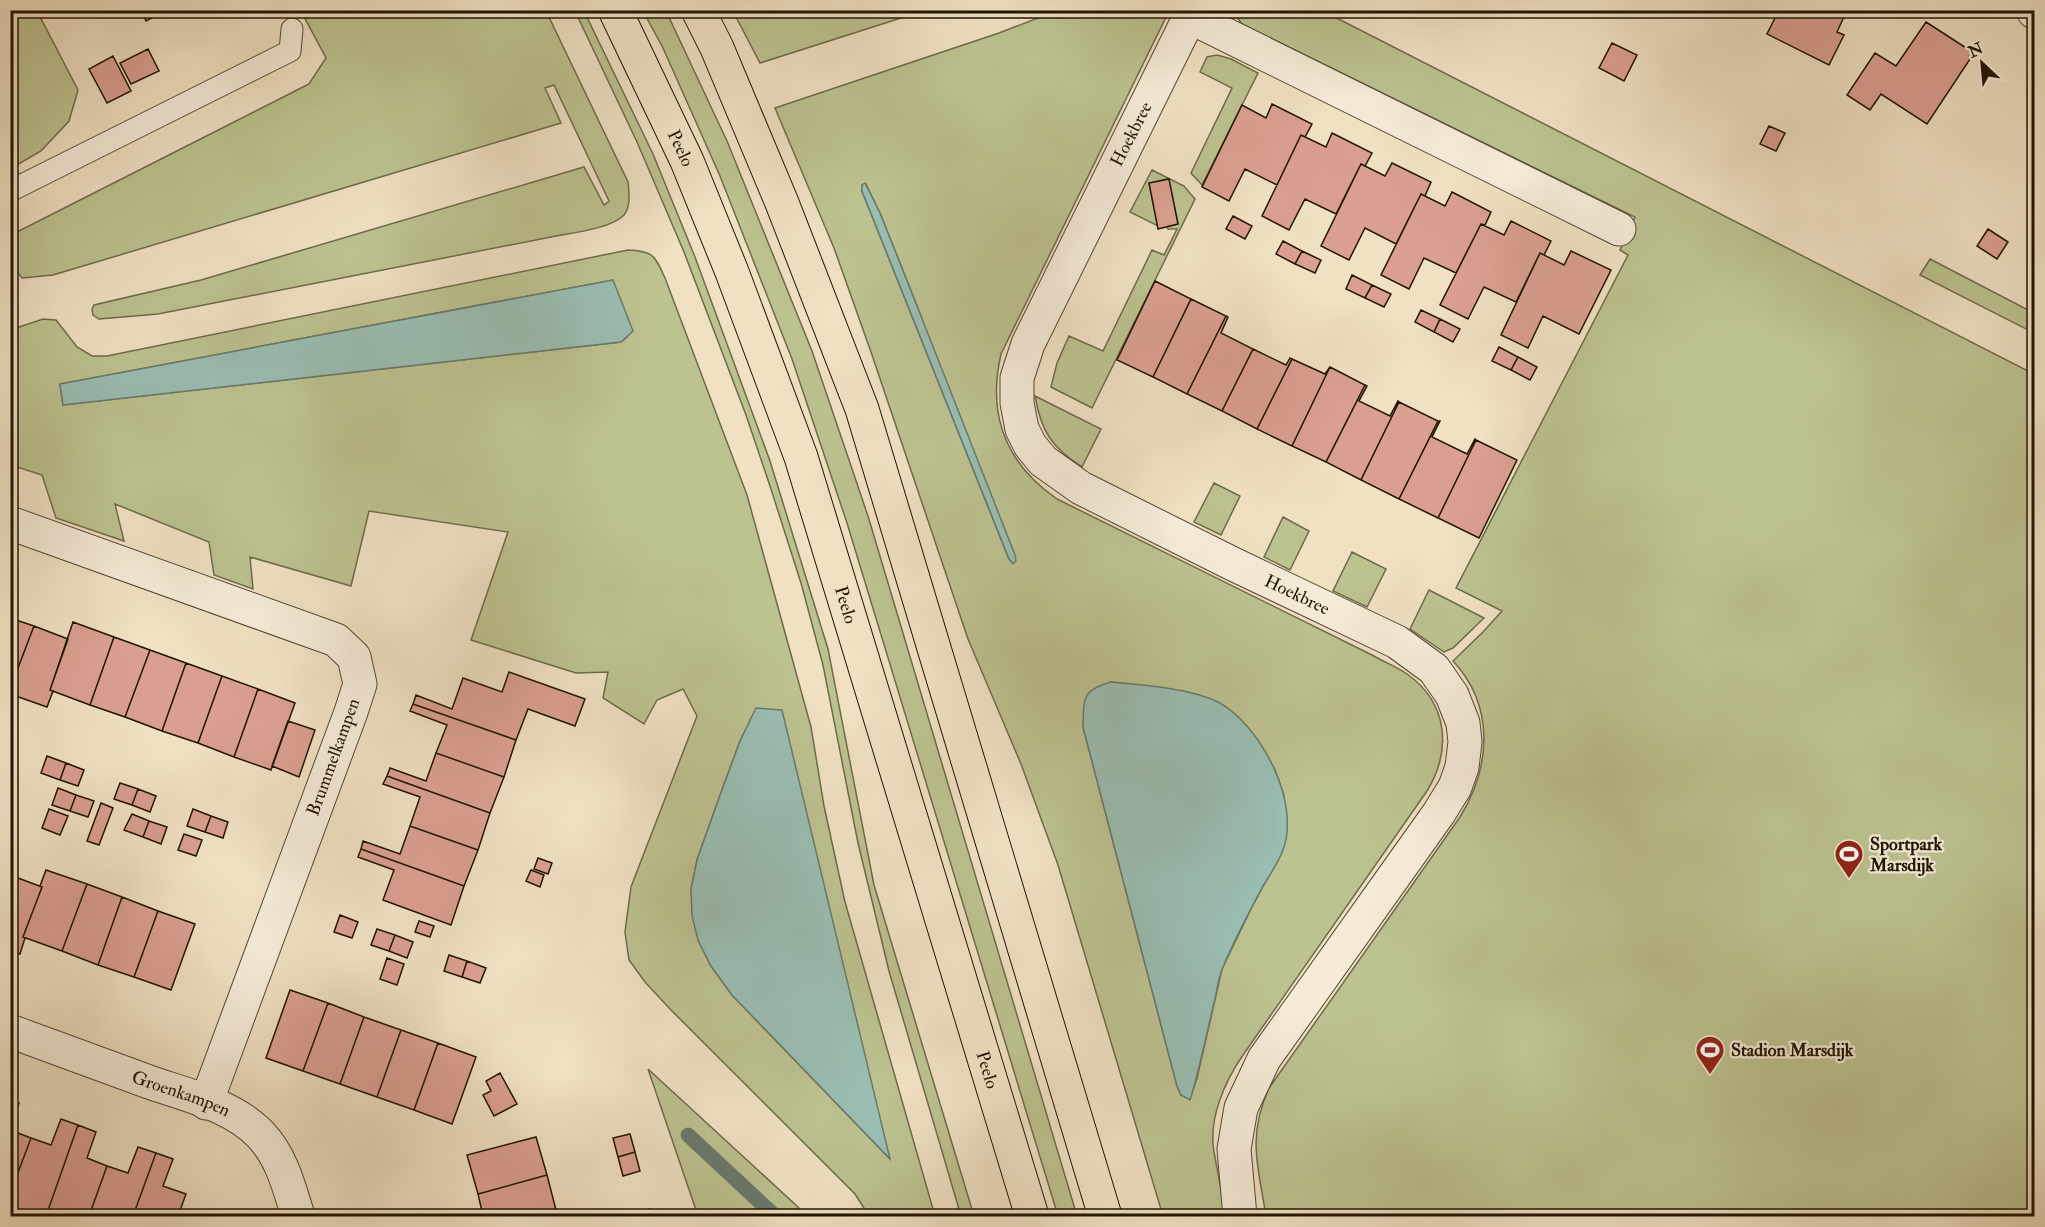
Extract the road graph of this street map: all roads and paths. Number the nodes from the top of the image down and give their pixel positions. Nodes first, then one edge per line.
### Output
1 (615, 10) edge
2 (698, 10) edge
3 (1191, 14) edge
4 (292, 29) dead end
5 (10, 191) edge
6 (1619, 229) dead end
7 (10, 523) edge
8 (10, 1031) edge
9 (206, 1102) junction
10 (1106, 1212) edge
11 (298, 1216) edge
12 (1032, 1216) edge
13 (1240, 1216) edge

1 - 12 main road, Peelo
2 - 10 main road
3 - 6 street, Hoekbree
3 - 13 street, Hoekbree
4 - 5 lane
7 - 9 street, Brummelkampen
8 - 9 street, Groenkampen
9 - 11 street, Groenkampen

